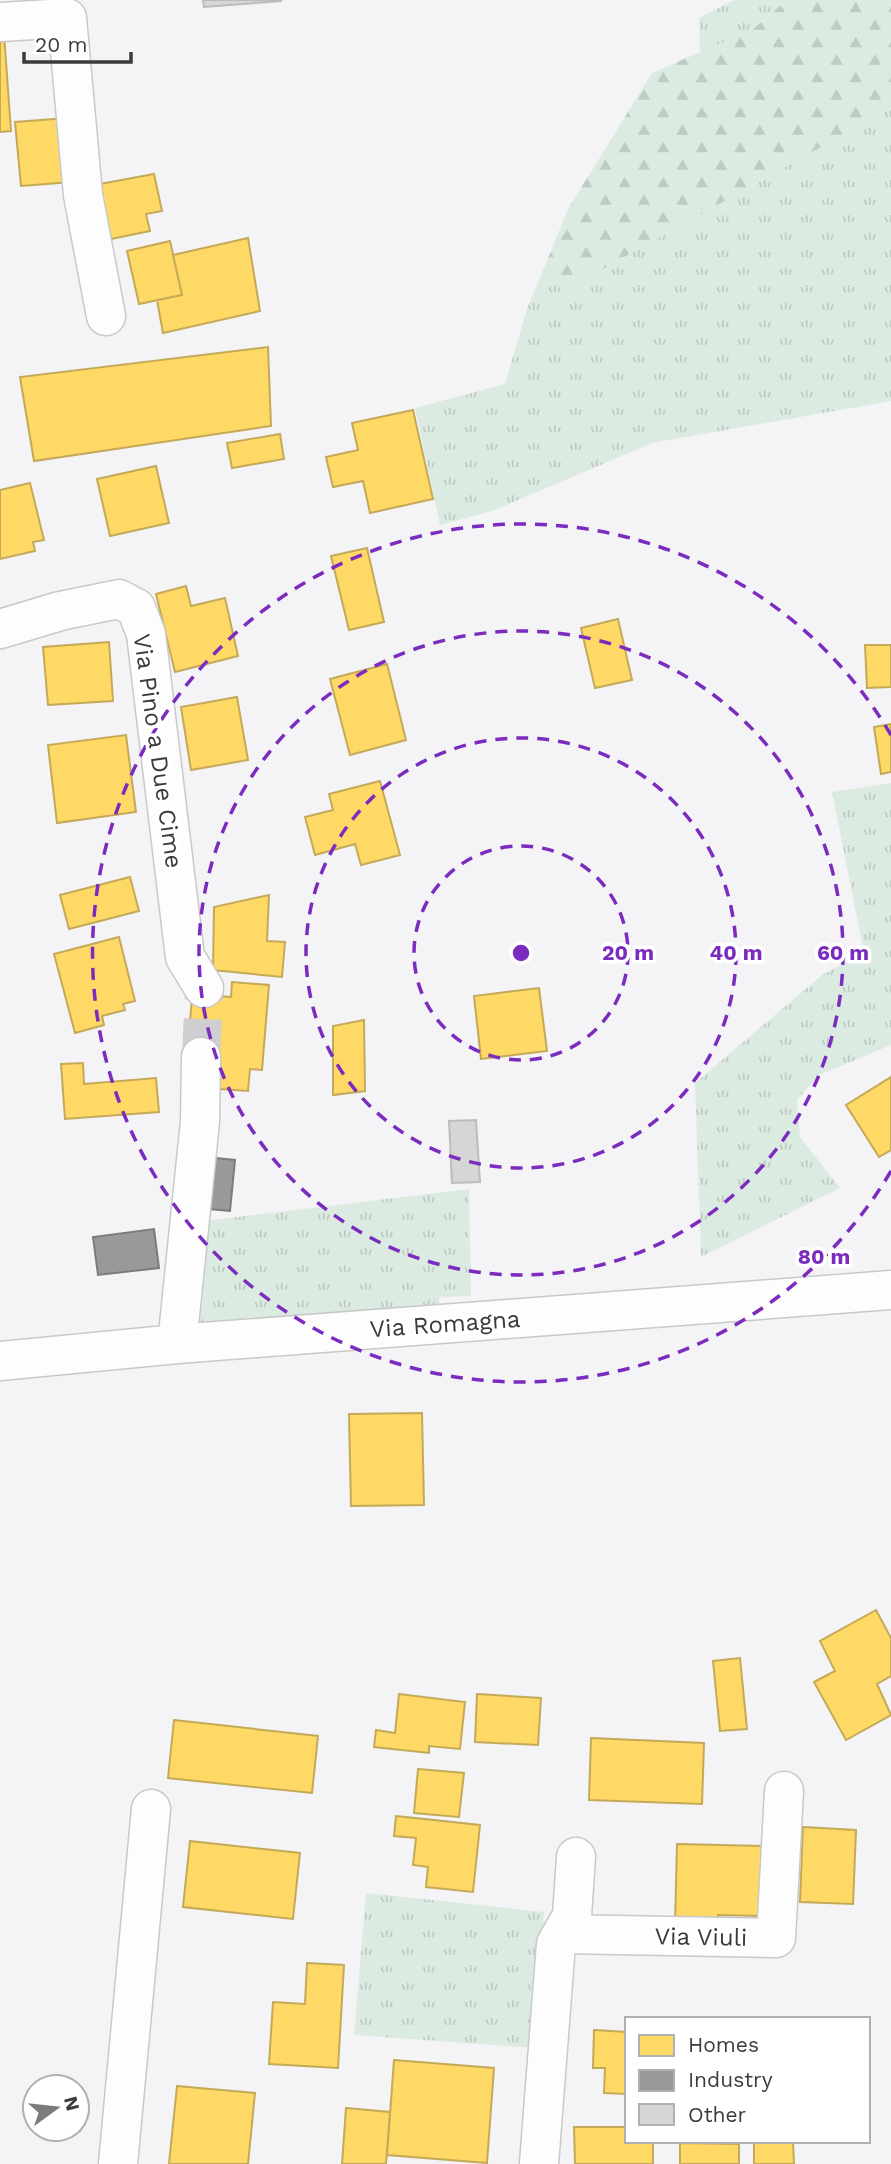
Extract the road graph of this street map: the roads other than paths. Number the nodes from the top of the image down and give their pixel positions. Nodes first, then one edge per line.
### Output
1 (0, 22) edge
2 (106, 316) dead end
3 (0, 629) edge
4 (204, 988) tunnel mouth
5 (201, 1057) tunnel mouth
6 (891, 1290) edge
7 (177, 1344) junction
8 (0, 1361) edge
9 (784, 1791) dead end
10 (150, 1809) dead end
11 (576, 1857) dead end
12 (564, 1934) junction
13 (118, 2164) edge
14 (538, 2164) edge

1 - 2 street
3 - 4 street, Via Pino a Due Cime
5 - 7 street
6 - 7 street, Via Romagna
7 - 8 street, Via Romagna
9 - 12 street, Via Viuli
10 - 13 street
11 - 12 street
12 - 14 street

